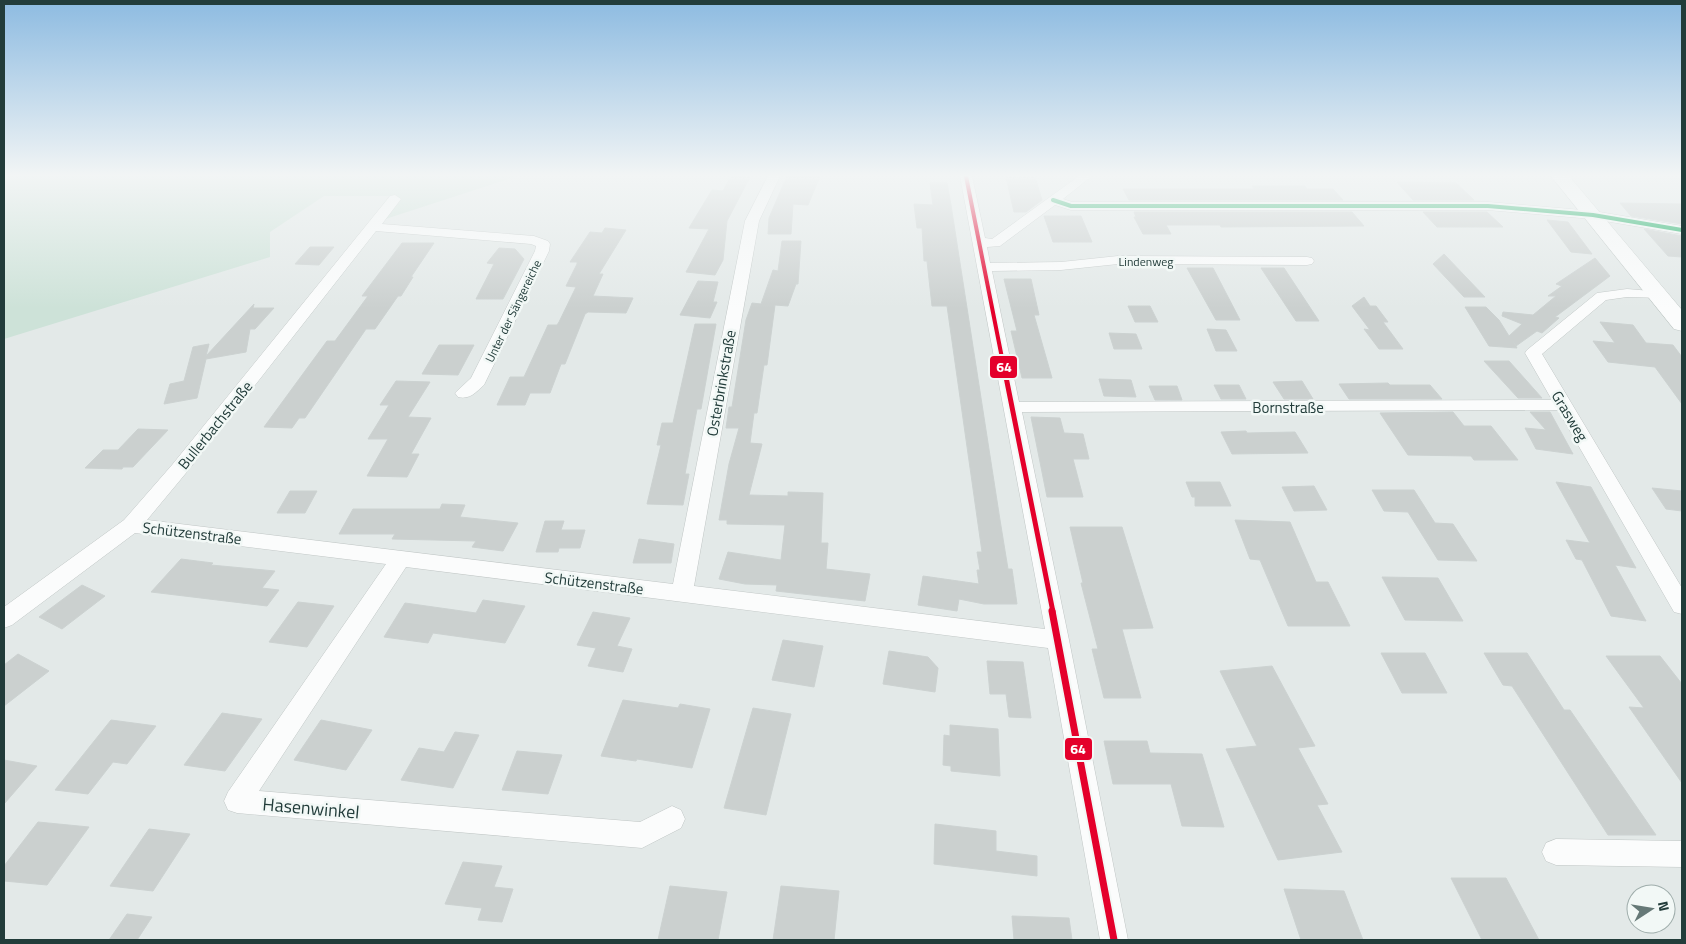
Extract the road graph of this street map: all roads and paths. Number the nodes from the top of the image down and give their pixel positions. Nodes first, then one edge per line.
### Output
1 (378, 220) edge
2 (752, 220) edge
3 (975, 220) edge
4 (1026, 220) edge
5 (1596, 220) edge
6 (1622, 220) edge
7 (372, 227) junction
8 (1682, 230) edge
9 (979, 242) junction
10 (1307, 261) dead end
11 (985, 267) junction
12 (1659, 295) junction
13 (1682, 324) edge
14 (464, 393) dead end
15 (1564, 405) junction
16 (1012, 407) junction
17 (130, 525) junction
18 (400, 560) junction
19 (682, 594) junction
20 (1682, 606) edge
21 (4, 619) edge
22 (1058, 640) junction
23 (672, 818) dead end
24 (1556, 852) dead end
25 (1682, 854) edge
26 (1114, 940) edge

1 - 7 street, Bullerbachstraße
2 - 19 street, Osterbrinkstraße
3 - 9 street
4 - 9 street
5 - 12 main road
6 - 8 street
7 - 14 street, Unter der Sängereiche
7 - 17 street, Bullerbachstraße
9 - 11 street
10 - 11 street, Lindenweg
11 - 16 street
12 - 13 main road
12 - 15 street, Grasweg
15 - 16 street, Bornstraße
15 - 20 street, Grasweg
16 - 22 street
17 - 18 street, Schützenstraße
17 - 21 street, Bullerbachstraße
18 - 19 street, Schützenstraße
18 - 23 street, Hasenwinkel
19 - 22 street, Schützenstraße
22 - 26 street
24 - 25 street

